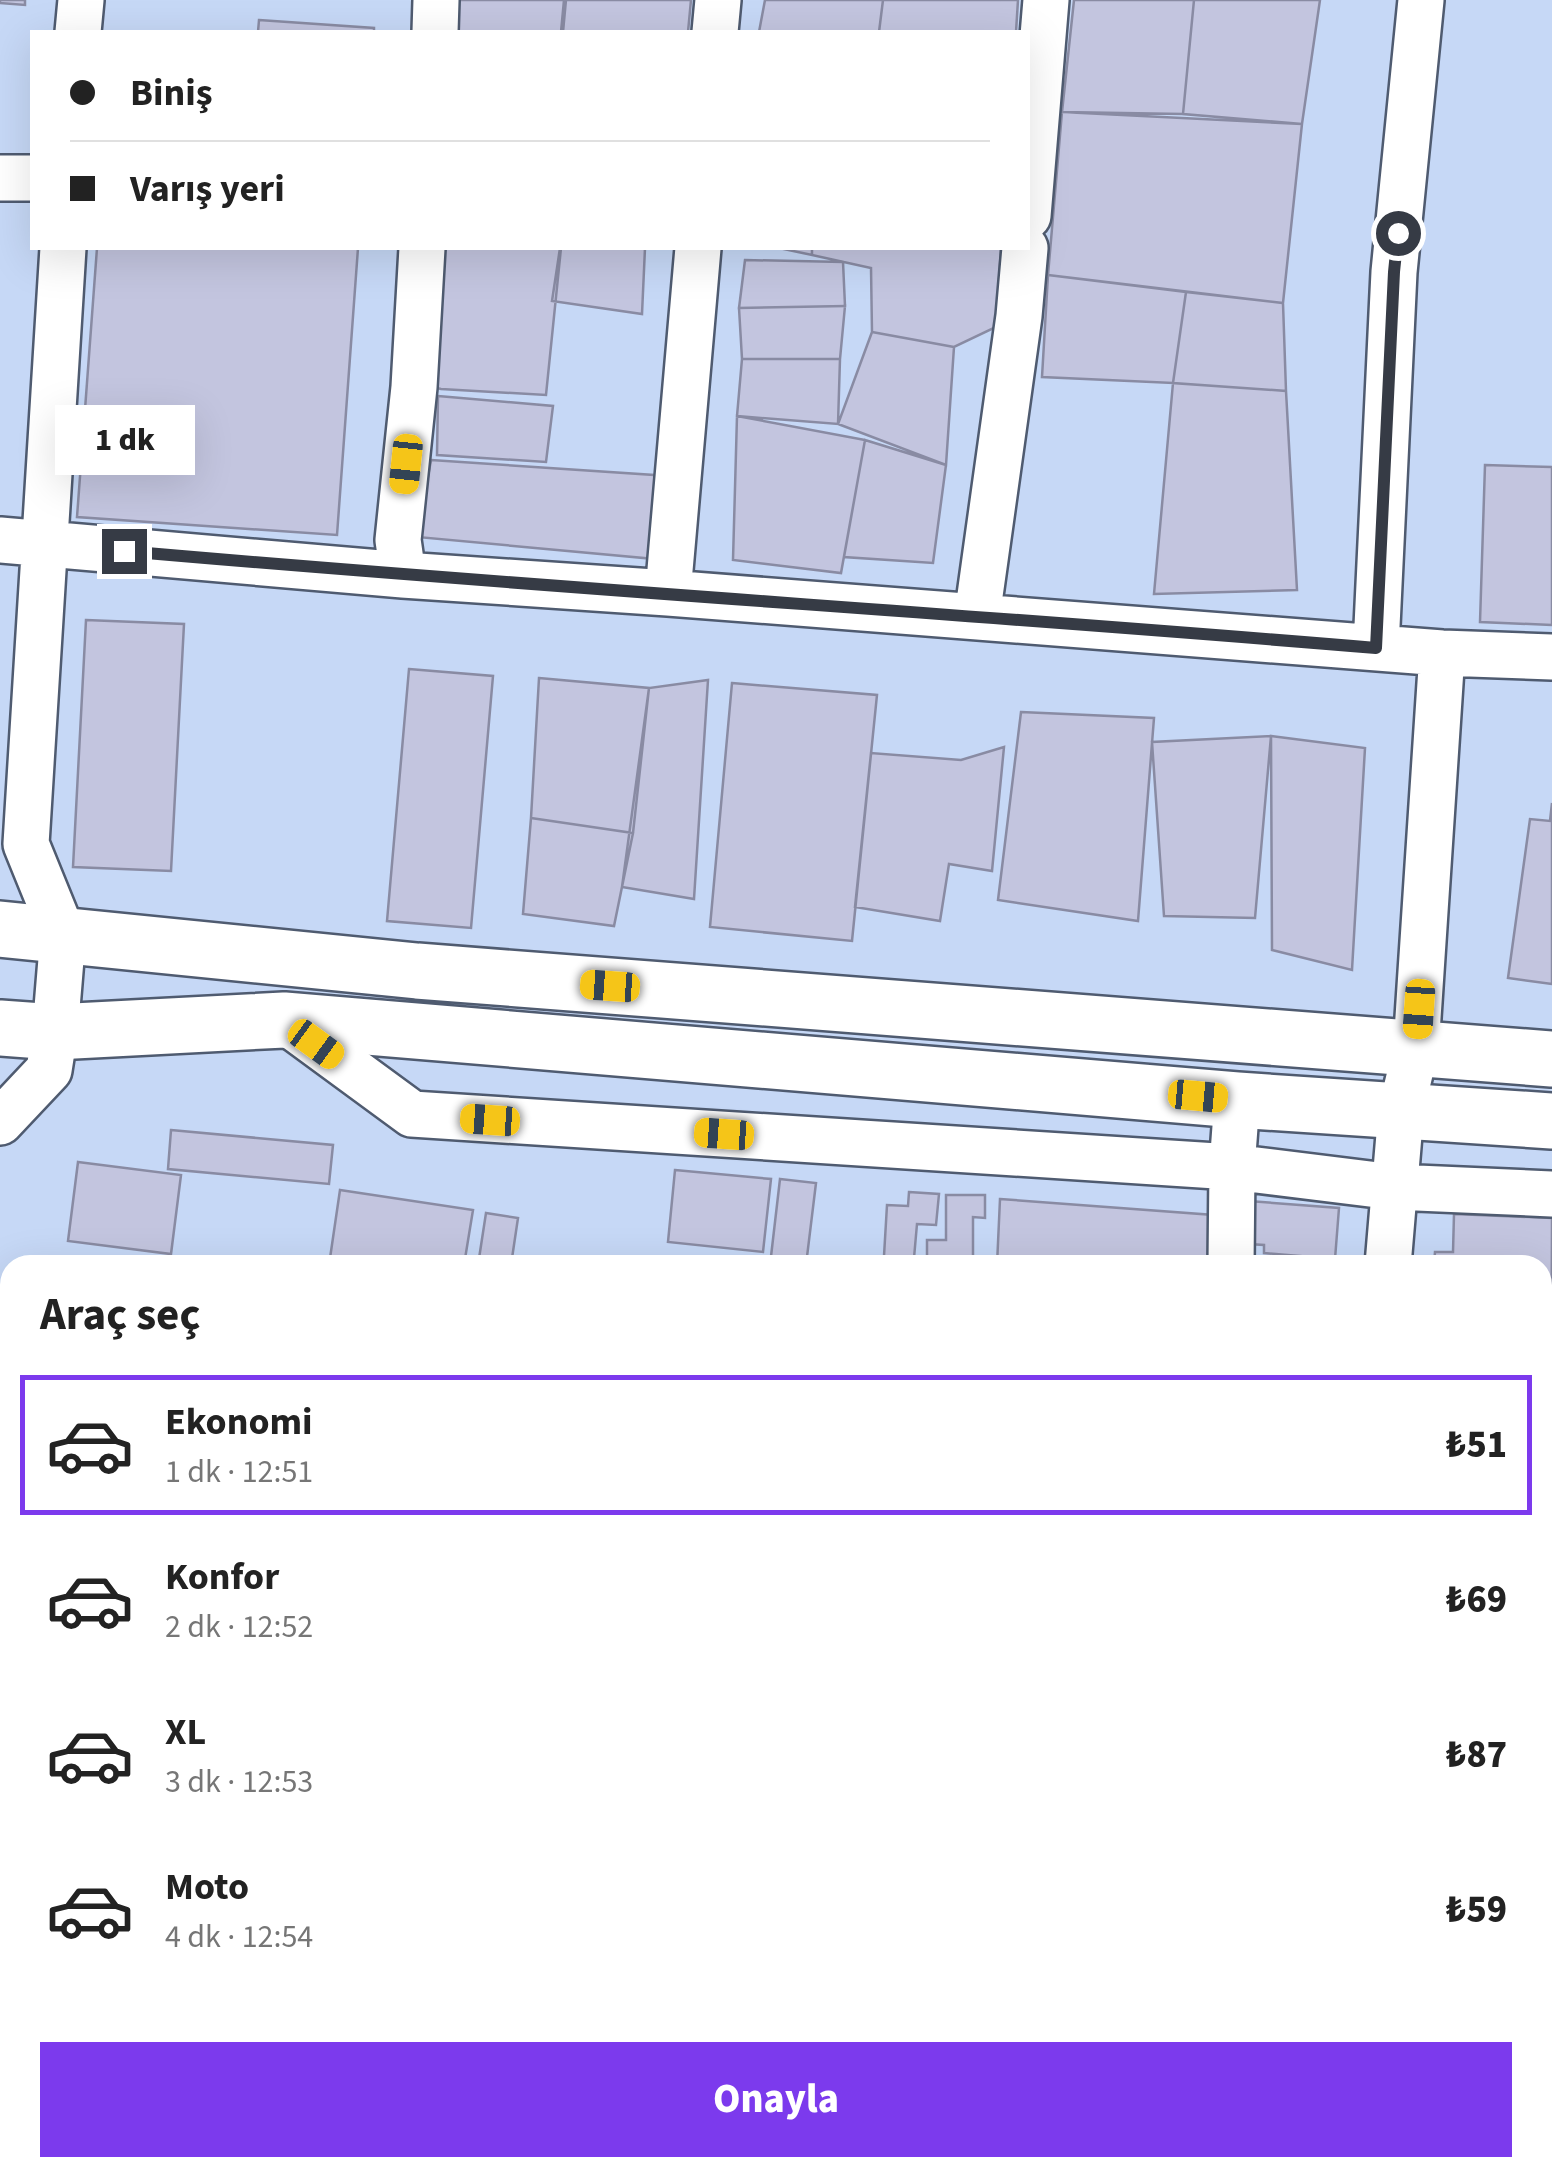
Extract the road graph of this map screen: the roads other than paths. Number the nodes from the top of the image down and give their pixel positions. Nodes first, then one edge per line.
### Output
1 (81, 0) edge
2 (436, 0) edge
3 (718, 0) edge
4 (1046, 0) edge
5 (1421, 0) edge
6 (78, 30) edge
7 (435, 30) edge
8 (715, 30) edge
9 (0, 178) edge
10 (30, 178) edge
11 (1030, 192) edge
12 (63, 250) edge
13 (422, 250) edge
14 (698, 250) edge
15 (1025, 250) edge
16 (0, 540) edge
17 (44, 544) junction
18 (403, 575) junction
19 (668, 592) junction
20 (977, 616) junction
21 (1376, 648) junction
22 (1442, 653) junction
23 (1552, 658) edge
24 (13, 859) edge
25 (0, 929) edge
26 (62, 935) junction
27 (284, 1020) junction
28 (0, 1028) edge
29 (55, 1032) junction
30 (1416, 1048) junction
31 (1552, 1059) edge
32 (1237, 1100) junction
33 (1401, 1111) junction
34 (1552, 1121) edge
35 (0, 1122) edge
36 (1232, 1167) junction
37 (1394, 1186) junction
38 (1552, 1194) edge
39 (1231, 1255) edge
40 (1389, 1255) edge

1 - 6 street
2 - 7 street
3 - 8 street
4 - 11 street
5 - 21 street
9 - 10 street
12 - 17 street
13 - 18 street
14 - 19 street
15 - 20 street
16 - 17 street
17 - 18 street
17 - 24 street
18 - 19 street
19 - 20 street
20 - 21 street
21 - 22 street
22 - 23 street
22 - 30 street
24 - 26 street
25 - 26 main road
26 - 29 street
26 - 30 main road
27 - 29 main road
27 - 32 main road
27 - 36 street
28 - 29 main road
29 - 35 street
30 - 31 main road
30 - 33 street
32 - 33 main road
32 - 36 street
33 - 34 main road
33 - 37 street
36 - 37 street
36 - 39 street
37 - 38 street
37 - 40 street

